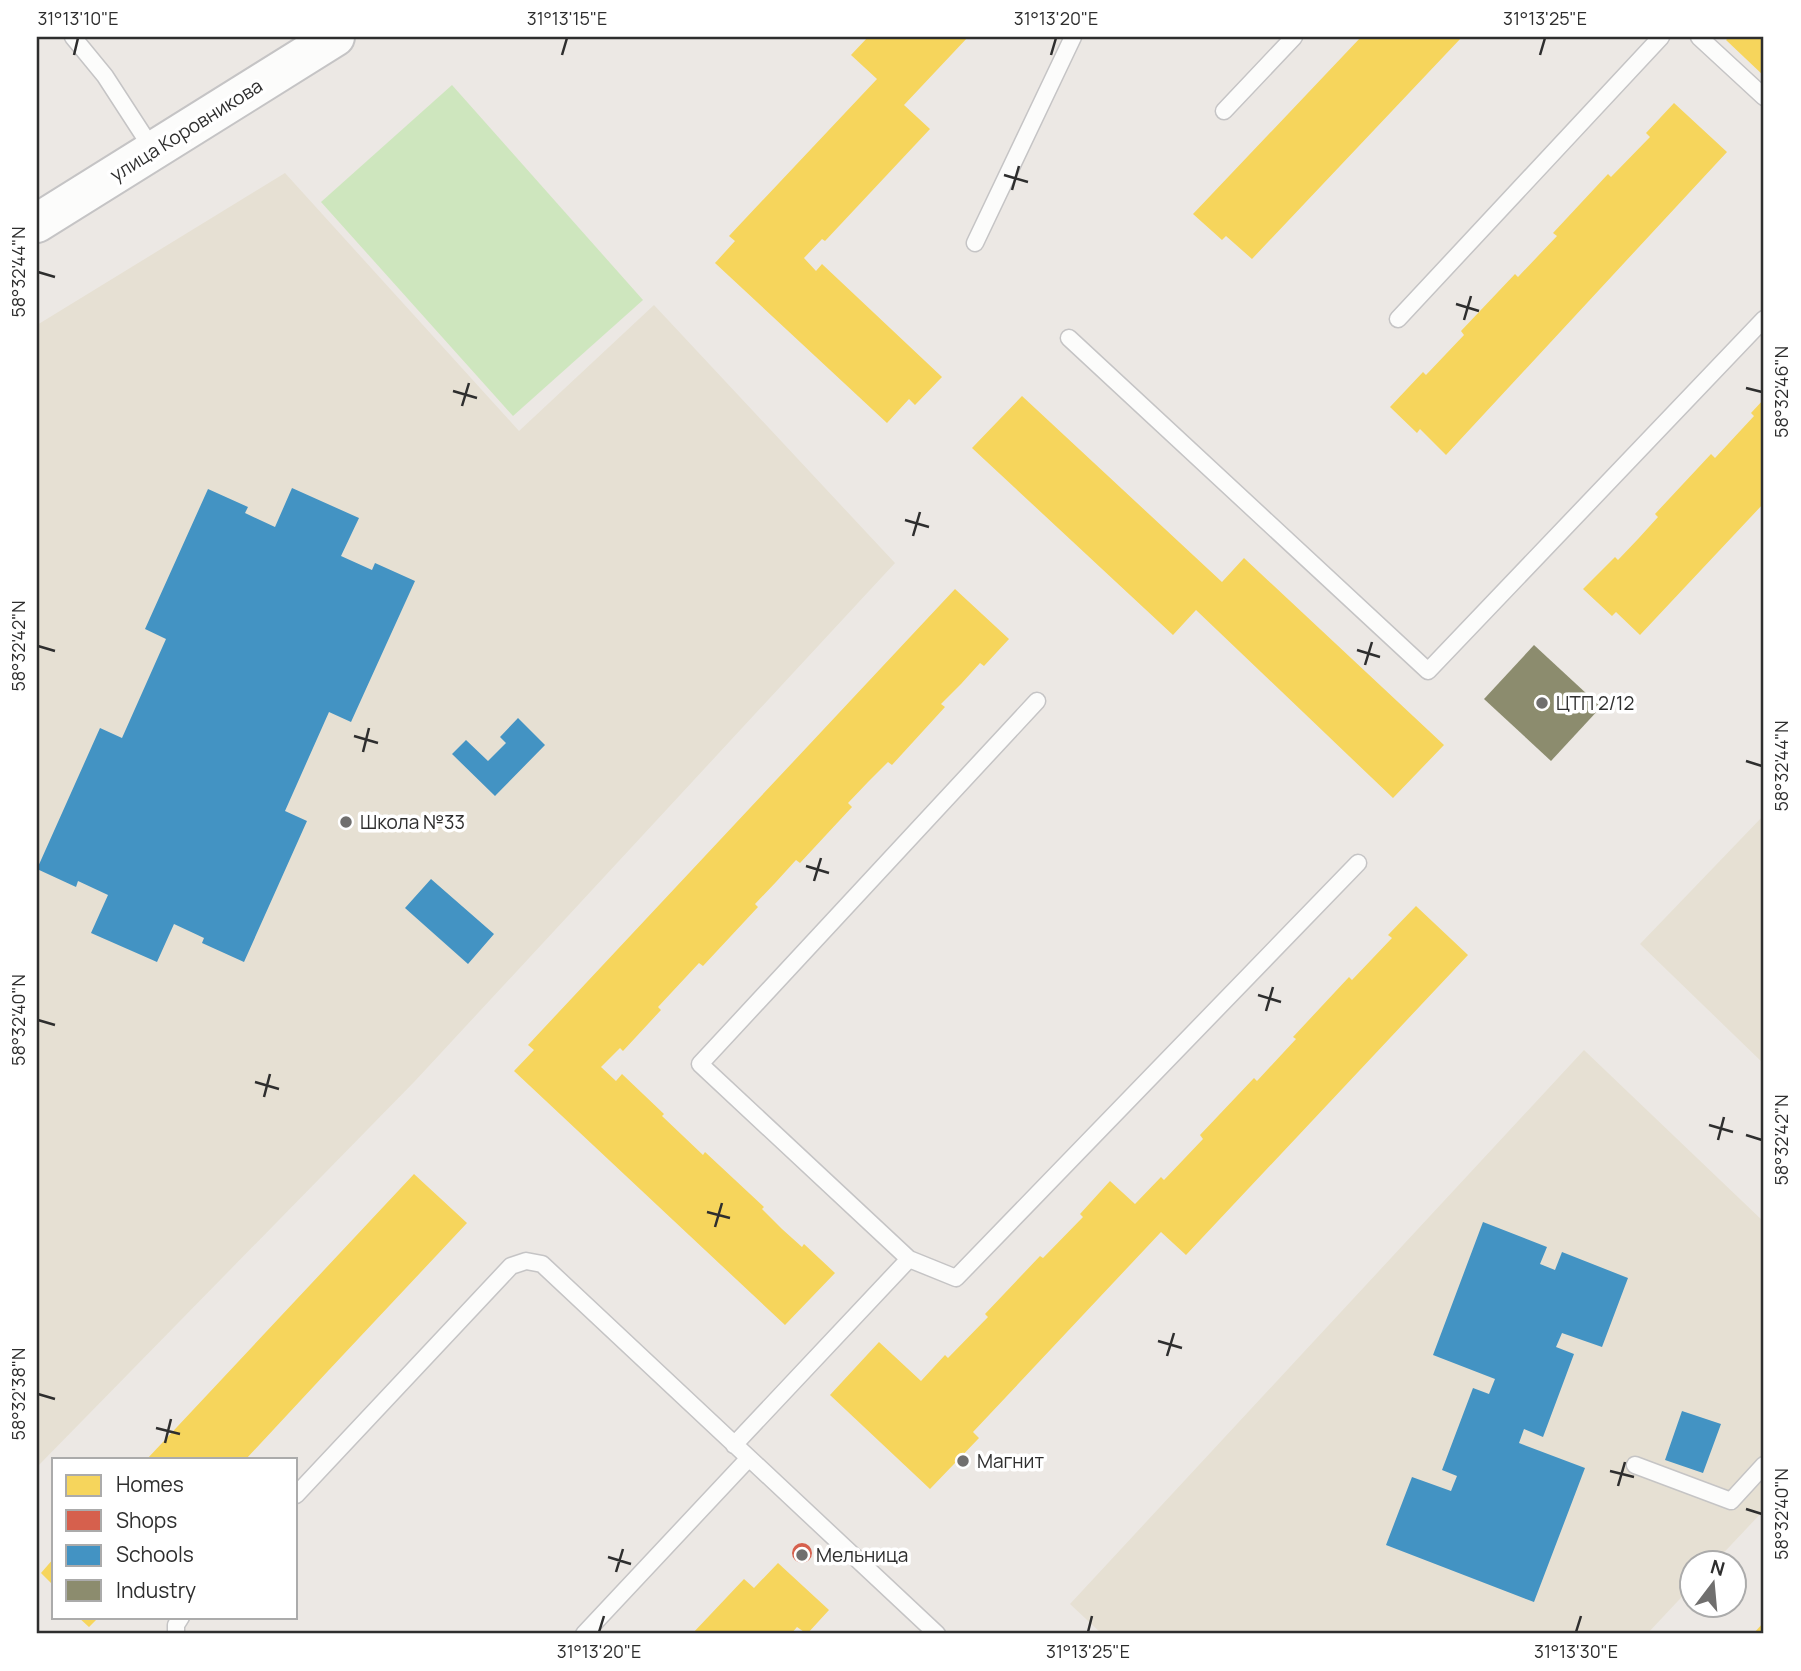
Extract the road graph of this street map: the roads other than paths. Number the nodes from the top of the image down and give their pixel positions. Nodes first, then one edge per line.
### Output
1 (73, 37) edge
2 (335, 37) edge
3 (1073, 37) edge
4 (1294, 37) edge
5 (1661, 37) edge
6 (1699, 37) edge
7 (1764, 97) edge
8 (1224, 111) dead end
9 (153, 150) junction
10 (37, 223) edge
11 (975, 243) dead end
12 (1764, 318) edge
13 (1398, 319) dead end
14 (1069, 338) dead end
15 (1037, 701) dead end
16 (1358, 863) dead end
17 (909, 1259) junction
18 (734, 1444) junction
19 (749, 1458) junction
20 (1635, 1465) dead end
21 (1764, 1465) edge
22 (298, 1492) edge
23 (584, 1634) edge
24 (937, 1634) edge

1 - 9 lane
2 - 9 street, улица Коровникова
3 - 11 lane
4 - 8 lane
5 - 13 lane
6 - 7 lane
9 - 10 street, улица Коровникова
12 - 14 lane
15 - 17 lane
16 - 17 lane
17 - 18 lane
18 - 19 lane
18 - 22 lane
19 - 23 lane
19 - 24 lane
20 - 21 lane

